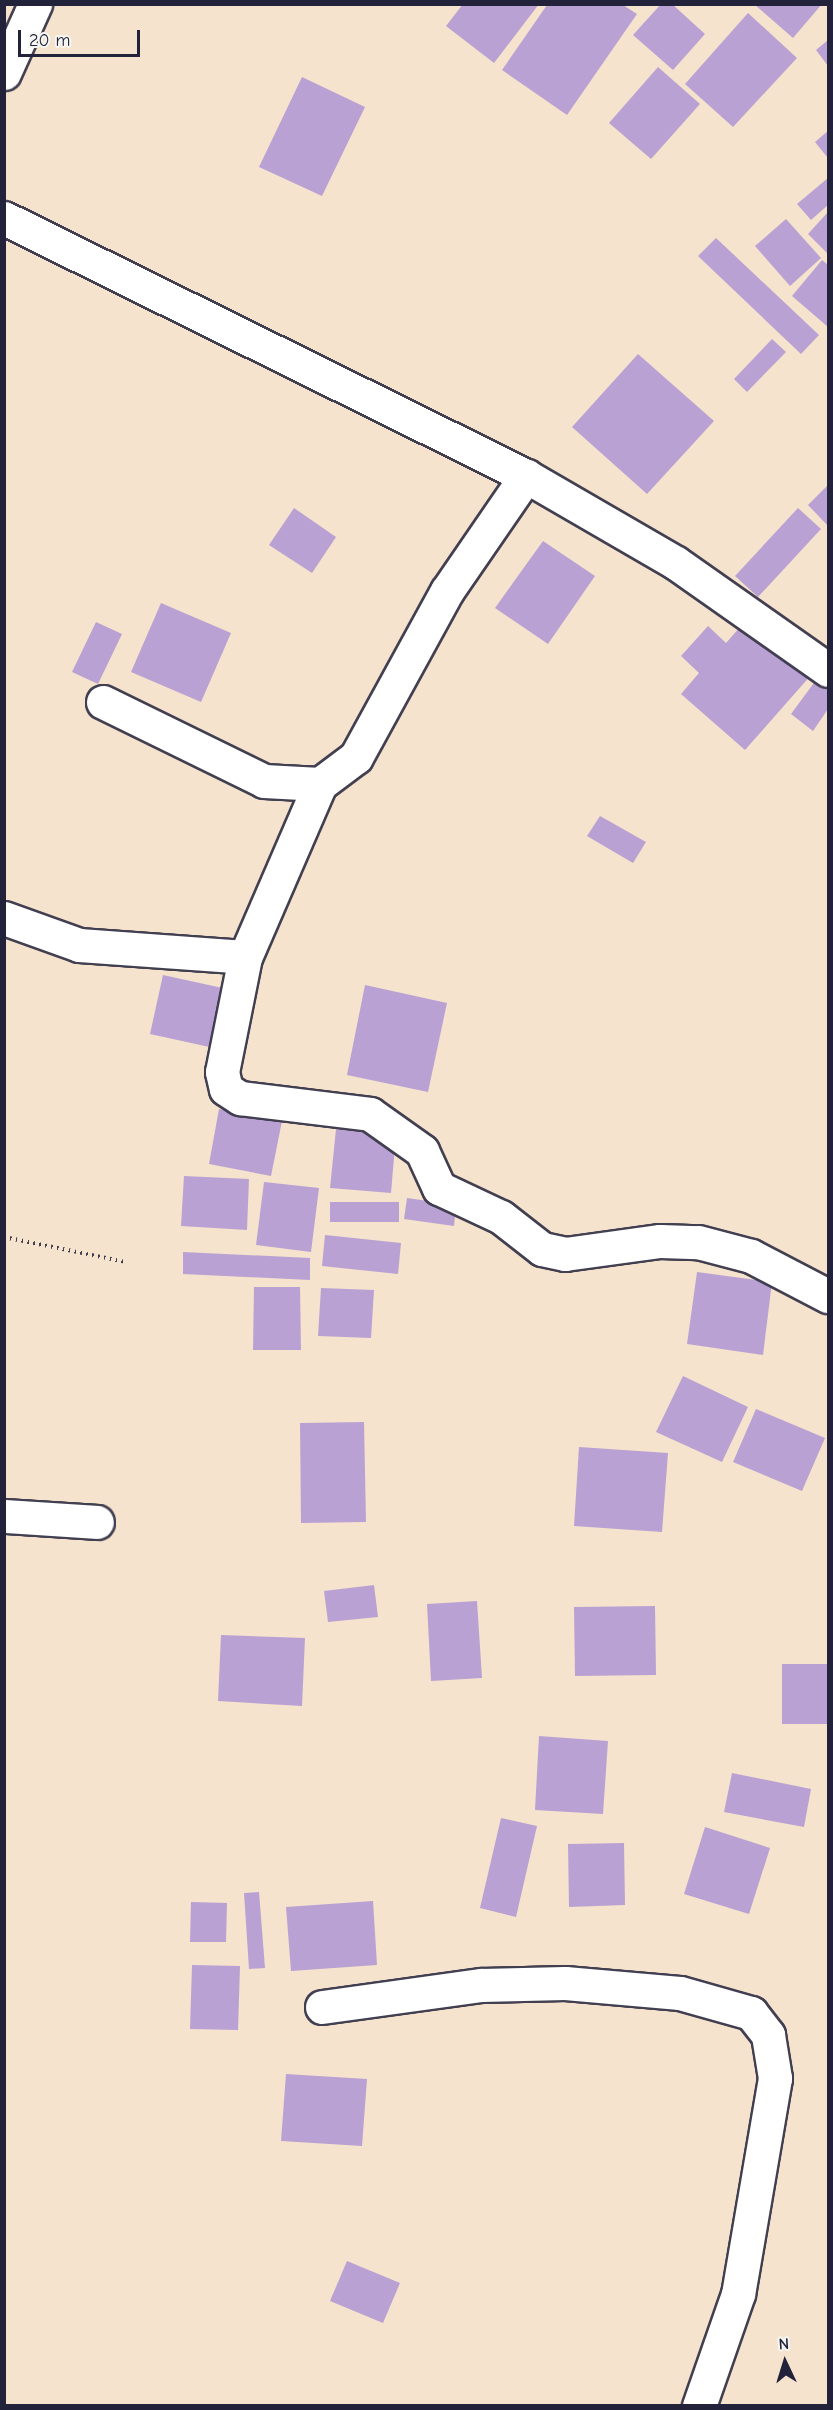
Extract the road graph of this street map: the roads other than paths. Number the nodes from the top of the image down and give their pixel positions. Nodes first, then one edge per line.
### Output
1 (35, 4) edge
2 (4, 73) edge
3 (4, 218) edge
4 (526, 476) junction
5 (828, 670) edge
6 (103, 702) dead end
7 (320, 784) junction
8 (4, 918) edge
9 (245, 957) junction
10 (828, 1296) edge
11 (4, 1516) edge
12 (97, 1521) dead end
13 (321, 2007) dead end
14 (699, 2406) edge

1 - 2 street
3 - 4 street
4 - 5 street
4 - 7 street
6 - 7 street
7 - 9 street
8 - 9 street
9 - 10 street
11 - 12 street
13 - 14 street

